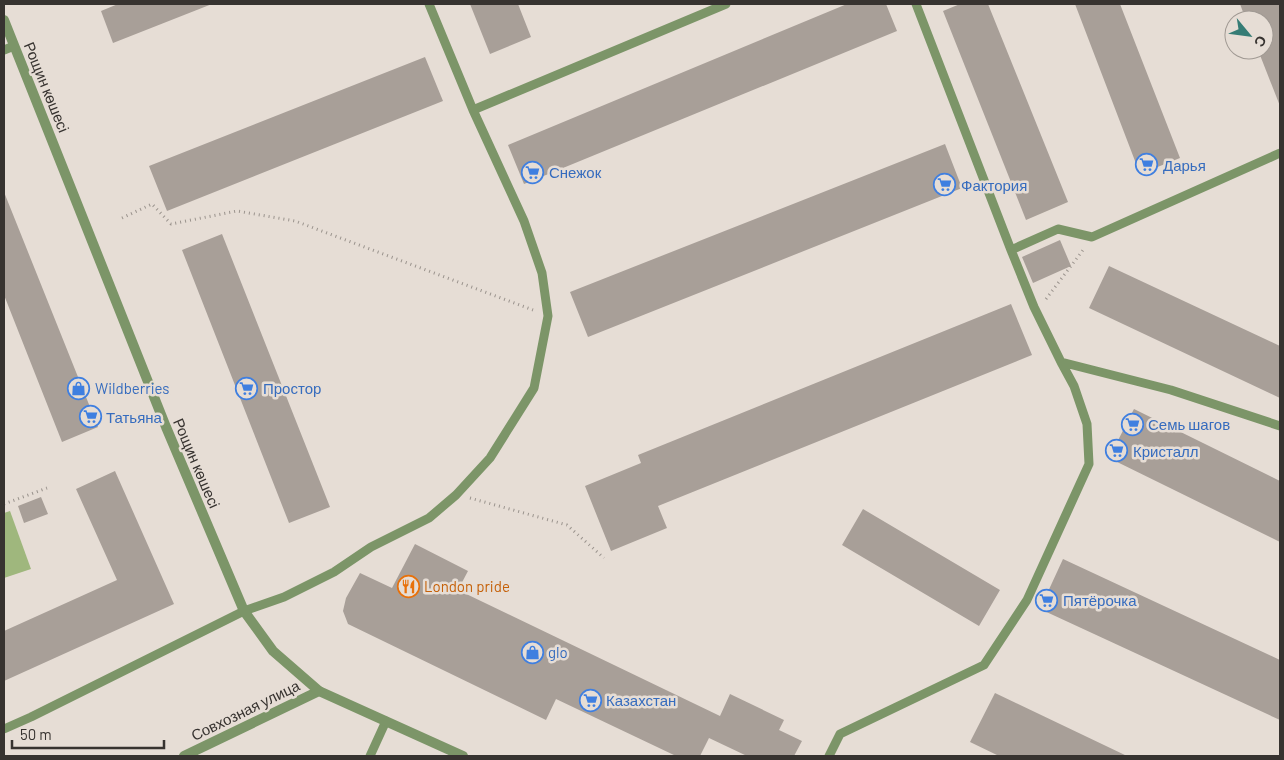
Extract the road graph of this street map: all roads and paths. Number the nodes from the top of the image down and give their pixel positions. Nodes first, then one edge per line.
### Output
1 (429, 4) edge
2 (726, 4) edge
3 (916, 4) edge
4 (4, 20) edge
5 (14, 46) junction
6 (4, 50) edge
7 (473, 110) junction
8 (1280, 153) edge
9 (122, 218) dead end
10 (1092, 237) junction
11 (1011, 250) junction
12 (1034, 306) junction
13 (548, 316) junction
14 (1061, 362) junction
15 (1280, 426) edge
16 (47, 488) dead end
17 (456, 494) junction
18 (4, 504) edge
19 (604, 558) dead end
20 (244, 611) junction
21 (319, 691) junction
22 (386, 721) junction
23 (4, 729) edge
24 (184, 756) edge
25 (370, 756) edge
26 (463, 756) edge
27 (829, 756) edge

1 - 7 lane
2 - 7 lane
3 - 11 lane
4 - 5 street, Рощин көшесі
5 - 6 lane
5 - 20 street, Рощин көшесі
7 - 13 lane
8 - 10 lane
9 - 13 path
10 - 11 lane
10 - 12 path
11 - 12 lane
12 - 14 lane
13 - 17 lane
14 - 15 lane
14 - 27 lane
16 - 18 path
17 - 19 path
17 - 20 lane
20 - 21 street, Рощин көшесі
20 - 23 lane
21 - 22 street, Рощин көшесі
21 - 24 street, Совхозная улица
22 - 25 lane
22 - 26 street, Рощин көшесі

